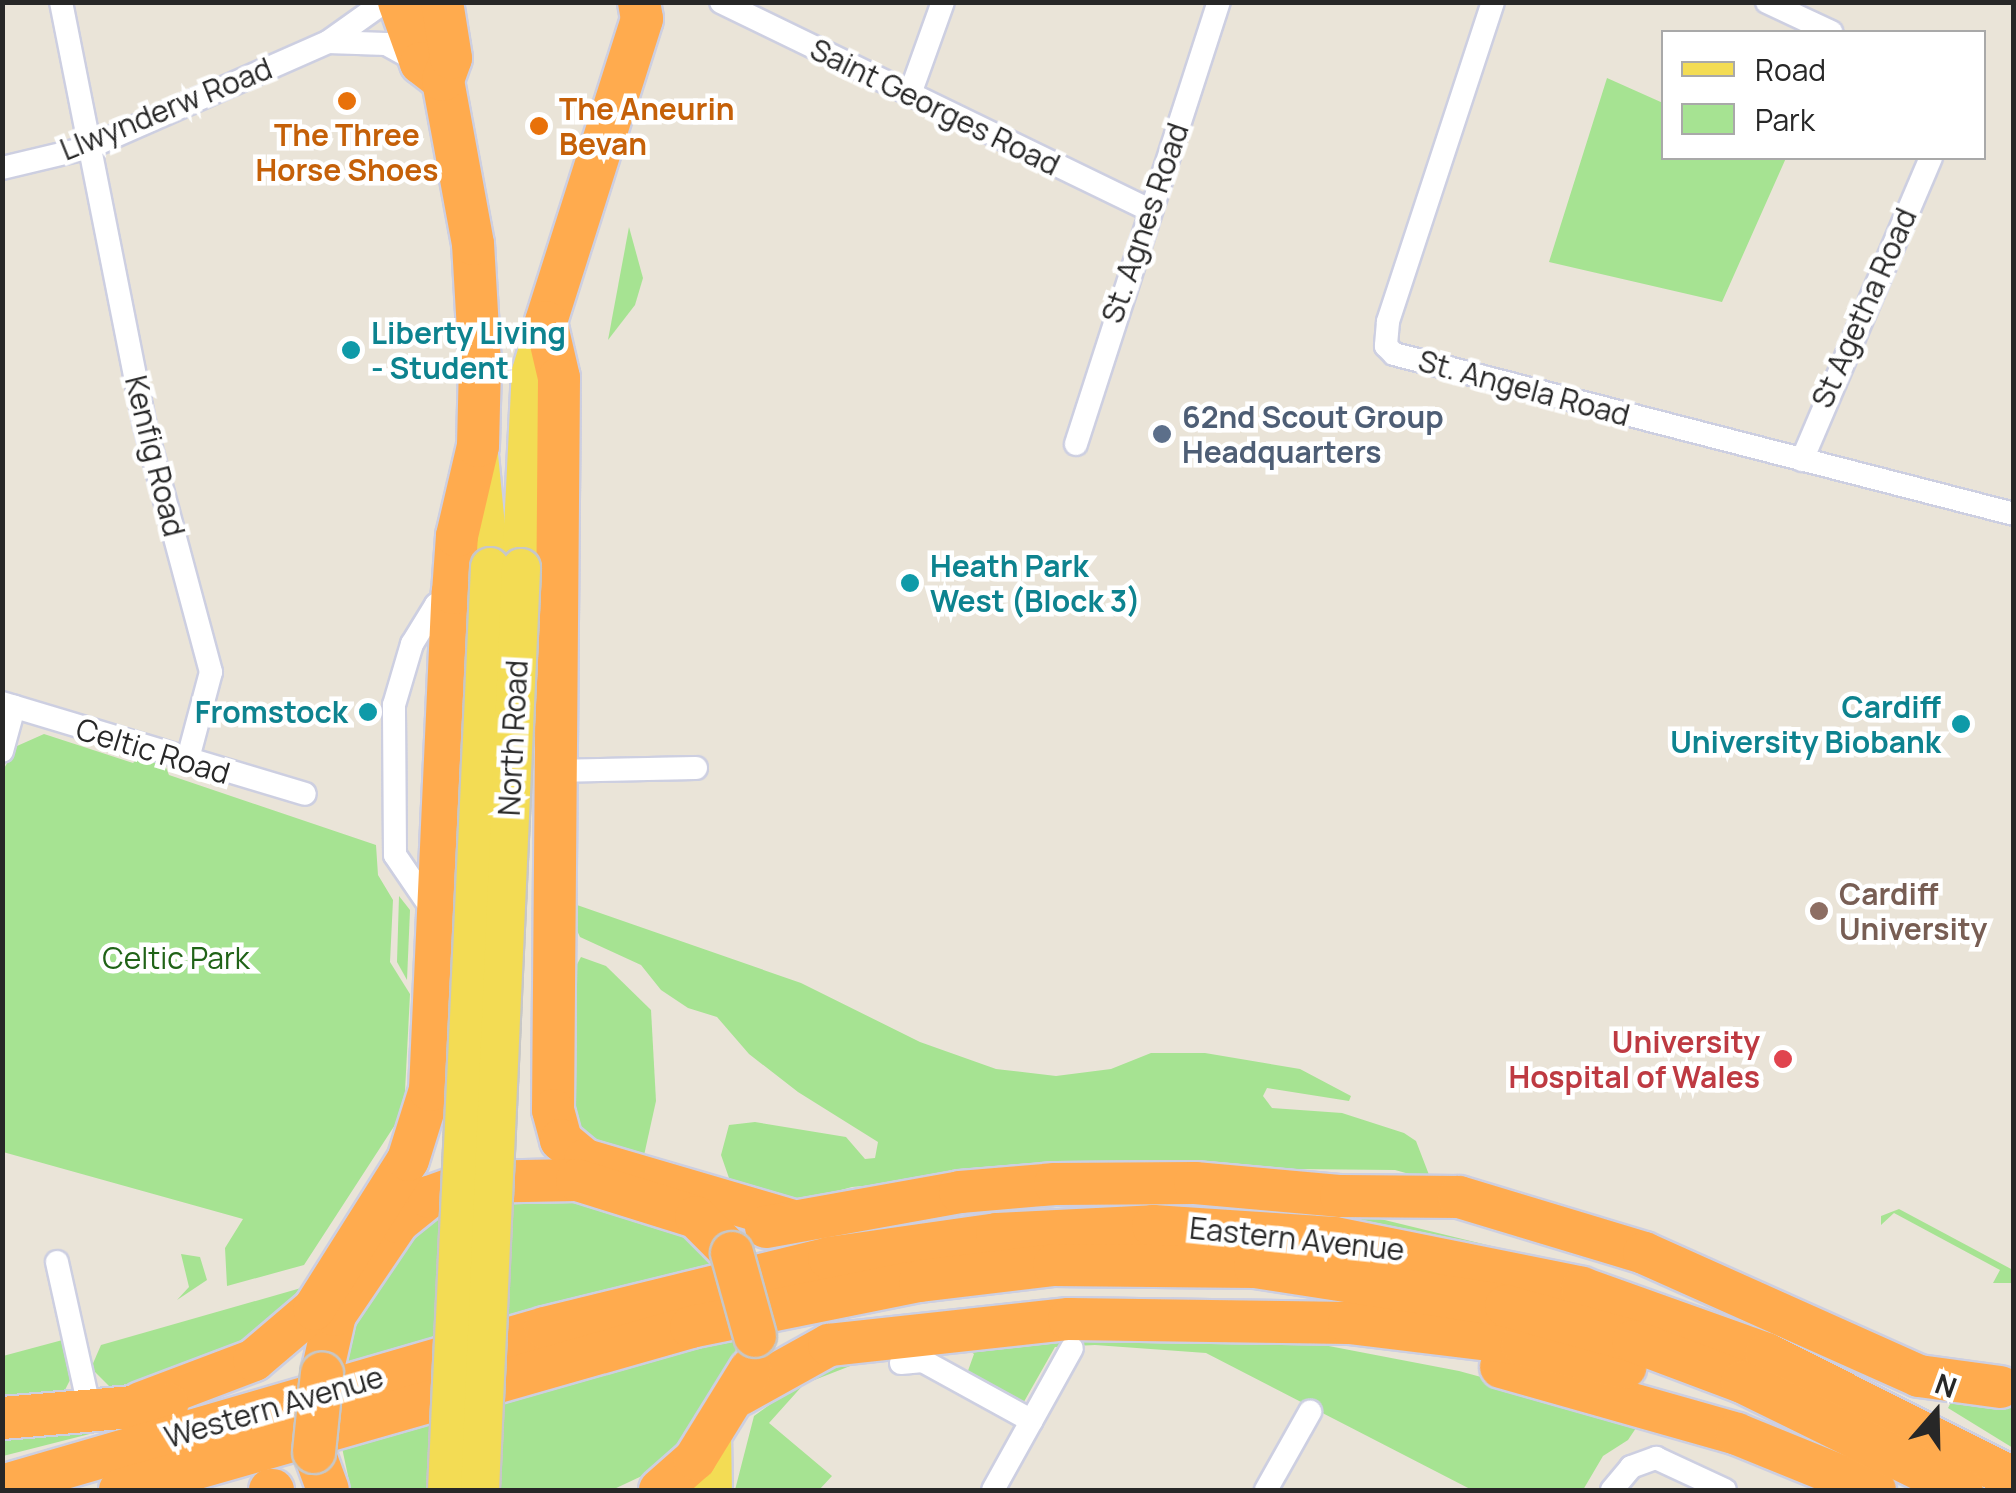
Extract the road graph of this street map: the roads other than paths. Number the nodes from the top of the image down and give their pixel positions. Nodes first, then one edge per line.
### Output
1 (61, 2) edge
2 (384, 2) edge
3 (398, 2) edge
4 (442, 2) edge
5 (721, 2) edge
6 (942, 2) edge
7 (1219, 2) edge
8 (1493, 2) edge
9 (1767, 2) edge
10 (644, 8) edge
11 (1827, 30) edge
12 (328, 42) junction
13 (432, 72) junction
14 (910, 94) junction
15 (90, 147) junction
16 (1929, 160) edge
17 (2, 168) edge
18 (1149, 210) junction
19 (546, 322) junction
20 (1076, 444) dead end
21 (478, 446) junction
22 (1802, 460) junction
23 (2014, 514) edge
24 (505, 567) junction
25 (8, 705) edge
26 (2, 751) edge
27 (187, 762) junction
28 (696, 768) dead end
29 (552, 780) junction
30 (305, 794) dead end
31 (430, 1090) junction
32 (578, 1180) junction
33 (1341, 1196) junction
34 (696, 1218) junction
35 (790, 1220) junction
36 (398, 1222) junction
37 (57, 1262) dead end
38 (335, 1315) junction
39 (1311, 1321) junction
40 (545, 1328) joint
41 (1072, 1348) dead end
42 (912, 1362) dead end
43 (507, 1377) joint
44 (2007, 1387) edge
45 (740, 1394) junction
46 (141, 1402) junction
47 (90, 1411) junction
48 (1310, 1412) dead end
49 (2, 1418) edge
50 (1032, 1421) junction
51 (712, 1434) junction
52 (321, 1471) edge
53 (2011, 1477) edge
54 (2, 1486) edge
55 (120, 1490) edge
56 (447, 1490) edge
57 (480, 1490) edge
58 (660, 1490) edge
59 (713, 1490) edge
60 (993, 1490) edge
61 (1266, 1490) edge
62 (1612, 1490) edge
63 (1725, 1490) edge
64 (1875, 1490) edge
65 (1953, 1490) edge
66 (1962, 1490) edge

1 - 15 street, Kenfig Road
2 - 12 street, Llwynderw Road
3 - 13 highway
4 - 13 highway, North Road
5 - 14 street, Saint Georges Road
6 - 14 street
7 - 18 street, St. Agnes Road
8 - 22 street, St. Angela Road
9 - 11 street
10 - 19 highway, North Road
12 - 13 street, Llwynderw Road
12 - 15 street, Llwynderw Road
13 - 21 highway, North Road
14 - 18 street, Saint Georges Road
15 - 17 street, Llwynderw Road
15 - 27 street, Kenfig Road
16 - 22 street, St Agetha Road
18 - 20 street, St. Agnes Road
19 - 24 main road, North Road
19 - 29 highway
21 - 24 main road, North Road
21 - 31 highway
22 - 23 street, St. Angela Road
24 - 56 main road, North Road, bridge
24 - 57 main road, North Road, bridge
25 - 26 street
25 - 27 street, Celtic Road
27 - 30 street, Celtic Road
28 - 29 street
29 - 32 highway
29 - 35 highway
31 - 36 highway
31 - 46 highway
32 - 34 highway
32 - 36 highway
33 - 35 highway
33 - 44 highway
33 - 53 highway
34 - 35 highway
34 - 45 highway, bridge
36 - 38 highway
37 - 47 street
38 - 46 highway
38 - 52 highway, bridge
39 - 45 highway
39 - 64 highway
39 - 65 highway
40 - 53 highway, Eastern Avenue
40 - 54 highway, Western Avenue
41 - 50 street
42 - 50 street
43 - 55 highway, Western Avenue
43 - 66 highway, Eastern Avenue
45 - 51 highway
46 - 47 highway
47 - 49 highway
48 - 61 street
50 - 60 street
51 - 58 highway
51 - 59 main road
62 - 63 street

